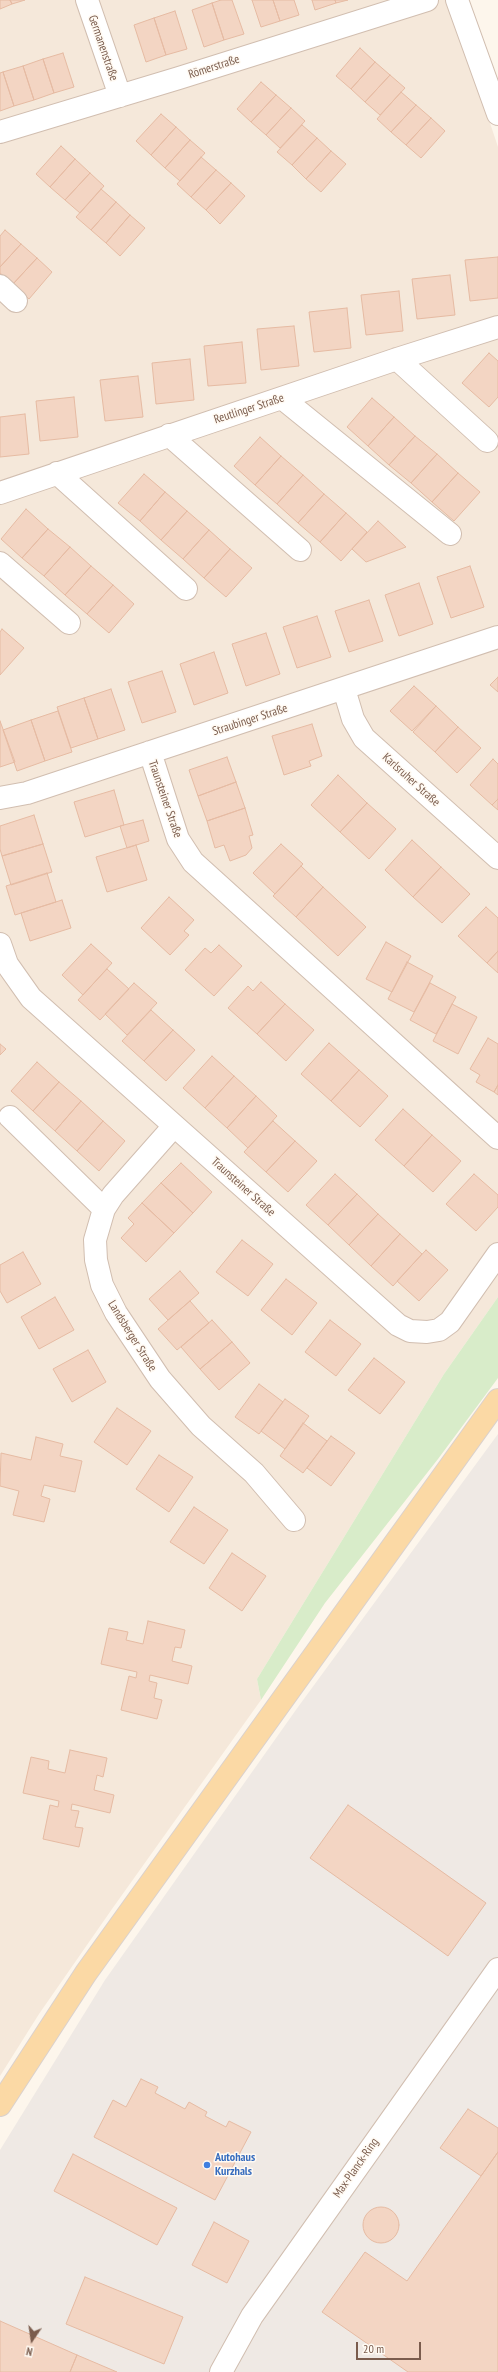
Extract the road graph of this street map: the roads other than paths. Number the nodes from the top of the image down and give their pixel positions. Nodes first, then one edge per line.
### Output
1 (87, 0) edge
2 (427, 0) edge
3 (457, 0) edge
4 (120, 96) junction
5 (498, 114) edge
6 (0, 132) edge
7 (0, 286) edge
8 (16, 301) dead end
9 (498, 327) edge
10 (397, 359) junction
11 (282, 398) junction
12 (169, 435) junction
13 (486, 441) dead end
14 (57, 473) junction
15 (0, 493) edge
16 (450, 534) dead end
17 (300, 550) dead end
18 (0, 563) edge
19 (186, 589) dead end
20 (69, 623) dead end
21 (498, 637) edge
22 (344, 689) junction
23 (150, 752) junction
24 (0, 798) edge
25 (498, 858) edge
26 (0, 944) edge
27 (10, 1117) dead end
28 (174, 1126) junction
29 (498, 1138) edge
30 (104, 1209) junction
31 (498, 1254) edge
32 (498, 1400) edge
33 (294, 1520) dead end
34 (498, 1969) edge
35 (0, 2105) edge
36 (221, 2372) edge

1 - 4 street, Germanenstraße
2 - 4 street, Römerstraße
3 - 5 street
4 - 6 street, Römerstraße
7 - 8 street
9 - 10 street, Reutlinger Straße
10 - 11 street, Reutlinger Straße
10 - 13 street
11 - 12 street, Reutlinger Straße
11 - 16 street
12 - 14 street, Reutlinger Straße
12 - 17 street
14 - 15 street, Reutlinger Straße
14 - 19 street
18 - 20 street
21 - 22 street, Straubinger Straße
22 - 23 street, Straubinger Straße
22 - 25 street, Karlsruher Straße
23 - 24 street, Straubinger Straße
23 - 29 street, Traunsteiner Straße
26 - 28 street, Traunsteiner Straße
27 - 30 street
28 - 30 street, Landsberger Straße
28 - 31 street, Traunsteiner Straße
30 - 33 street, Landsberger Straße
32 - 35 main road
34 - 36 street, Max-Planck-Ring

